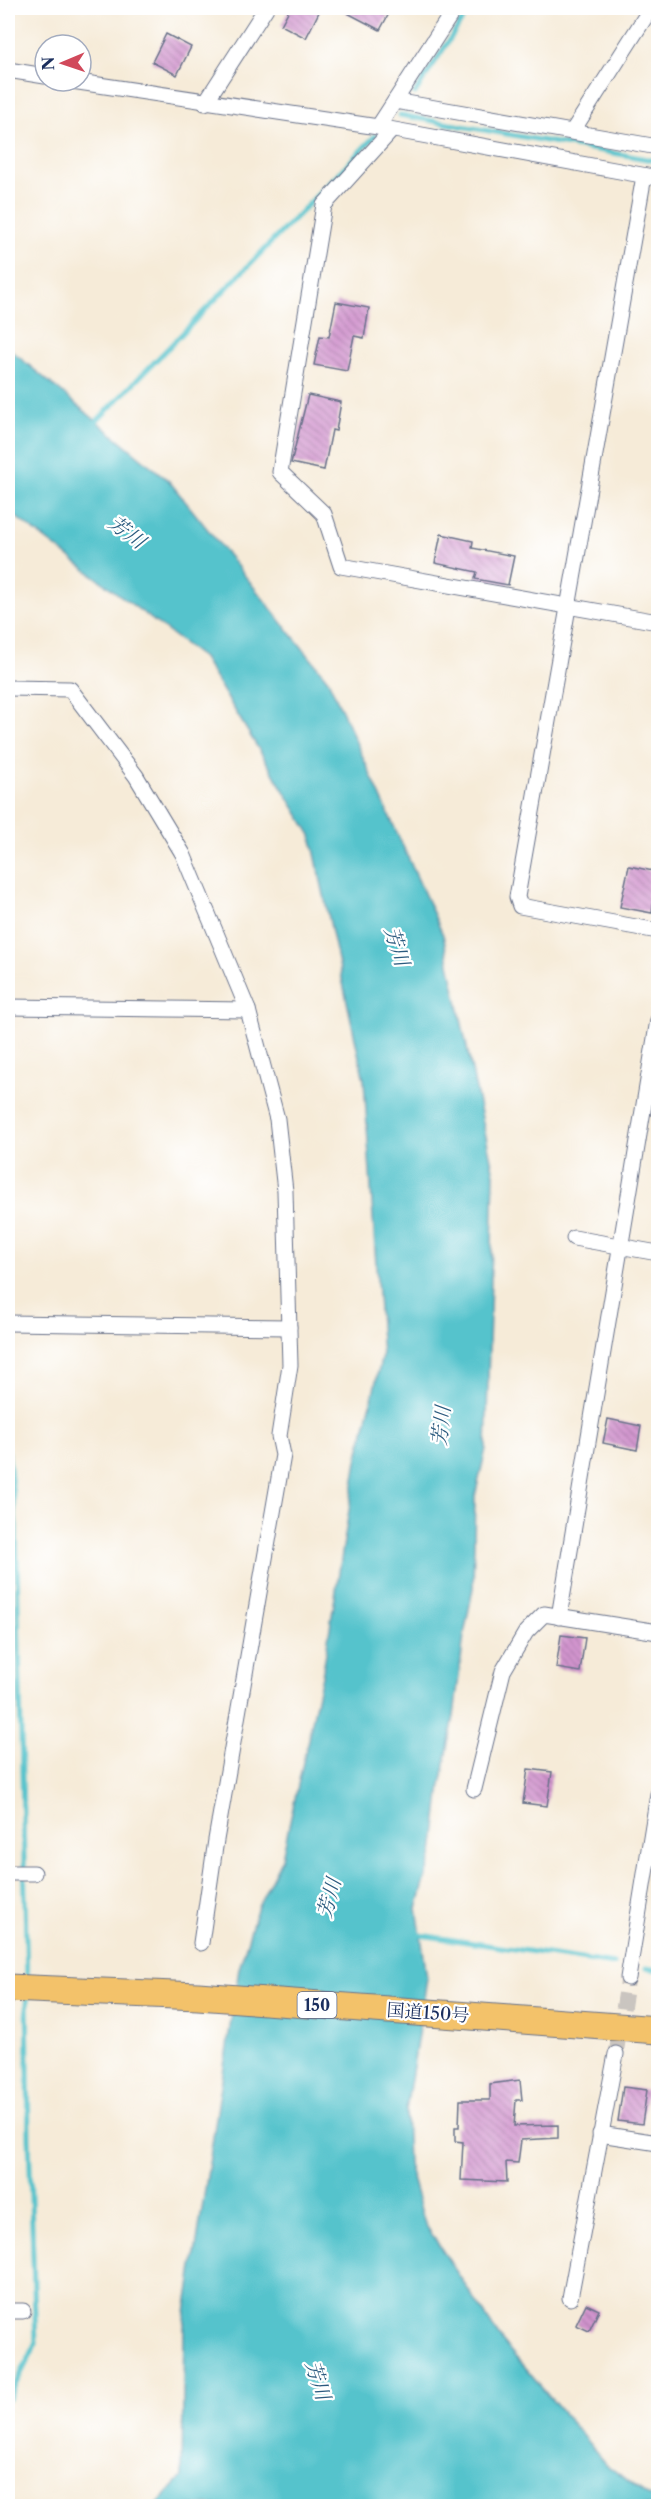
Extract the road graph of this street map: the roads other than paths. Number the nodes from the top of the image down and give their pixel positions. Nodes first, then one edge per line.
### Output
1 (266, 8) edge
2 (455, 8) edge
3 (651, 8) edge
4 (8, 70) edge
5 (33, 74) edge
6 (93, 84) edge
7 (395, 101) junction
8 (205, 103) junction
9 (385, 129) junction
10 (572, 132) junction
11 (658, 147) edge
12 (651, 177) edge
13 (568, 605) junction
14 (658, 622) edge
15 (8, 688) edge
16 (658, 931) edge
17 (8, 1007) edge
18 (248, 1010) junction
19 (658, 1020) edge
20 (574, 1238) dead end
21 (621, 1246) junction
22 (658, 1253) edge
23 (8, 1323) edge
24 (289, 1327) junction
25 (559, 1617) junction
26 (658, 1632) edge
27 (474, 1789) dead end
28 (658, 1794) edge
29 (10, 1873) edge
30 (34, 1873) dead end
31 (201, 1943) dead end
32 (8, 1971) edge
33 (628, 1978) tunnel mouth
34 (8, 1988) edge
35 (198, 1996) junction
36 (658, 2030) edge
37 (616, 2054) tunnel mouth
38 (600, 2134) junction
39 (658, 2143) edge
40 (570, 2298) dead end

1 - 8 street
2 - 7 street
3 - 10 street
4 - 5 street
6 - 8 street
7 - 9 street
7 - 10 street
8 - 9 street
9 - 12 street
9 - 13 street
10 - 11 street
12 - 13 street
13 - 14 street
13 - 16 street
15 - 18 street
17 - 18 street
18 - 24 street
19 - 21 street
20 - 21 street
21 - 22 street
21 - 25 street
23 - 24 street
24 - 31 street
25 - 26 street
25 - 27 street
28 - 33 street
29 - 30 street
32 - 35 highway, 国道150号 / 150
34 - 35 highway, 国道150号 / 150
35 - 36 highway, 国道150号 / 150
37 - 38 street
38 - 39 street
38 - 40 street

